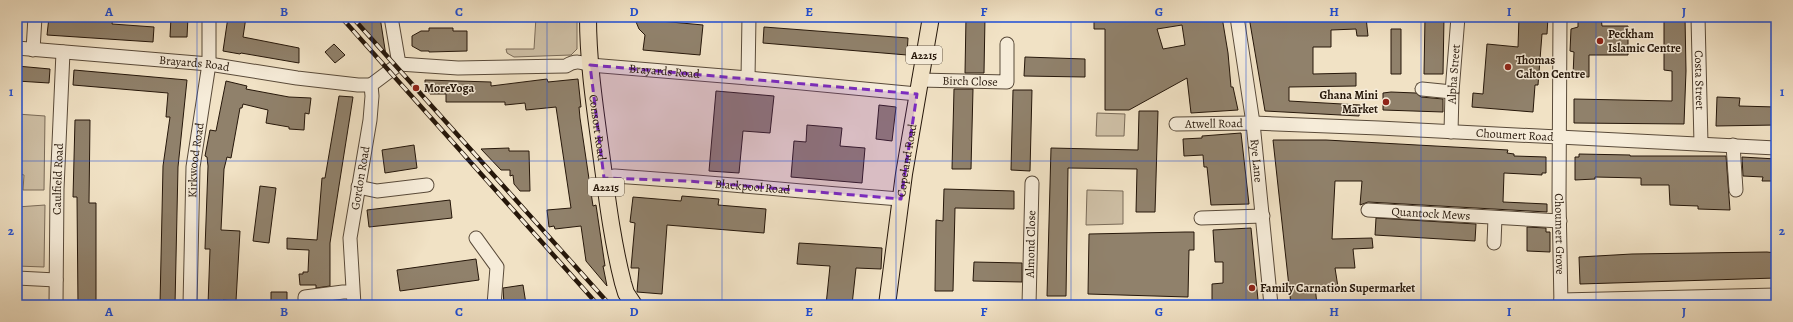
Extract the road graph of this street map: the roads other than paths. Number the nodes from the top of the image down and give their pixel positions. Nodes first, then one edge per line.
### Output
1 (35, 17) edge
2 (209, 17) edge
3 (391, 17) edge
4 (588, 17) edge
5 (749, 17) edge
6 (931, 17) edge
7 (1237, 17) edge
8 (1458, 17) edge
9 (1560, 17) edge
10 (1698, 17) edge
11 (1007, 44) dead end
12 (17, 48) edge
13 (33, 50) junction
14 (63, 52) junction
15 (209, 64) junction
16 (399, 64) junction
17 (590, 65) junction
18 (748, 78) junction
19 (371, 85) junction
20 (918, 87) junction
21 (1422, 89) dead end
22 (1452, 92) junction
23 (1253, 123) junction
24 (1176, 124) dead end
25 (1451, 132) junction
26 (1559, 137) junction
27 (1701, 144) junction
28 (1733, 145) junction
29 (1776, 148) edge
30 (604, 178) junction
31 (1032, 183) dead end
32 (427, 185) dead end
33 (358, 187) junction
34 (1736, 190) dead end
35 (901, 199) junction
36 (1368, 210) dead end
37 (1263, 216) junction
38 (1201, 218) dead end
39 (1495, 218) junction
40 (1560, 221) junction
41 (476, 238) dead end
42 (1494, 244) dead end
43 (17, 278) edge
44 (56, 280) junction
45 (1776, 295) edge
46 (353, 299) edge
47 (1561, 303) edge
48 (56, 305) edge
49 (190, 305) edge
50 (305, 305) edge
51 (494, 305) edge
52 (634, 305) edge
53 (887, 305) edge
54 (1029, 305) edge
55 (1271, 305) edge

1 - 13 street
2 - 15 street, Kirkwood Road
3 - 16 street
4 - 17 main road, Consort Road / A2215
5 - 18 street
6 - 20 main road, Copeland Road / A2215
7 - 23 street, Rye Lane
8 - 22 street, Alpha Street
9 - 26 street
10 - 27 street, Costa Street
11 - 20 street, Birch Close
12 - 13 street, Brayards Road
13 - 14 street, Brayards Road
14 - 15 street, Brayards Road
14 - 44 street, Caulfield Road
15 - 19 street, Brayards Road
15 - 49 street, Kirkwood Road
16 - 17 street, Brayards Road
16 - 19 street
17 - 18 street, Brayards Road
17 - 30 main road, Consort Road / A2215
18 - 20 street, Brayards Road
19 - 33 street, Gordon Road
20 - 35 main road, Copeland Road / A2215
21 - 22 street
22 - 25 street, Alpha Street
23 - 24 street, Atwell Road
23 - 25 street, Choumert Road
23 - 37 street, Rye Lane
25 - 26 street, Choumert Road
26 - 27 street, Choumert Road
26 - 40 street, Choumert Grove
27 - 28 street, Choumert Road
28 - 29 street, Choumert Road
28 - 34 street
30 - 35 street, Blackpool Road
30 - 52 main road, Consort Road / A2215
31 - 54 street, Almond Close
32 - 33 street
33 - 46 street, Gordon Road
35 - 53 main road, Copeland Road / A2215
36 - 39 street, Quantock Mews
37 - 38 street
37 - 55 street, Rye Lane
39 - 40 street, Quantock Mews
39 - 42 street
40 - 47 street, Choumert Grove
41 - 51 street
43 - 44 street
44 - 48 street, Caulfield Road
45 - 47 street
46 - 50 street

